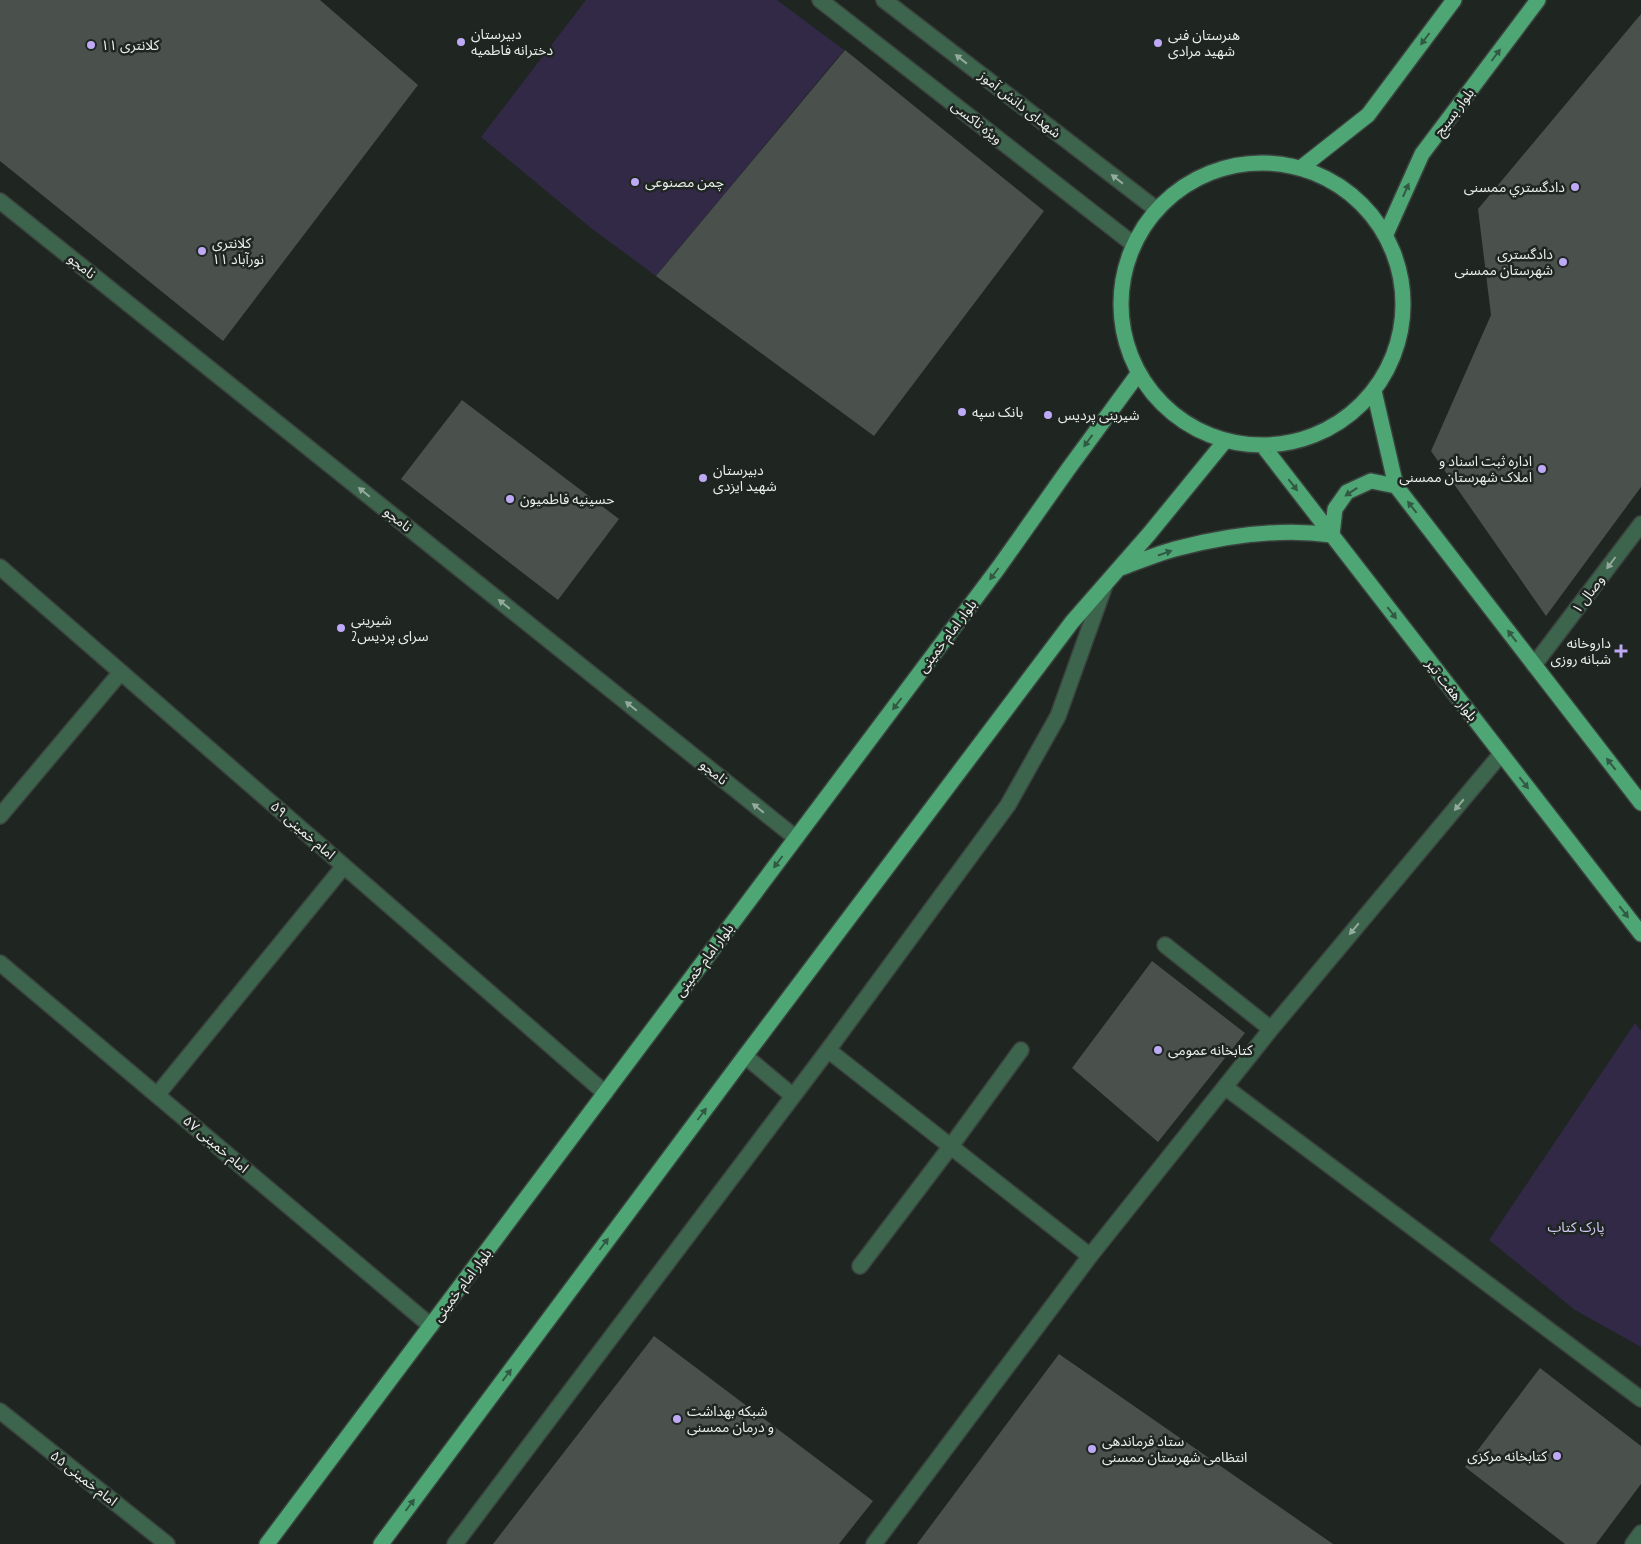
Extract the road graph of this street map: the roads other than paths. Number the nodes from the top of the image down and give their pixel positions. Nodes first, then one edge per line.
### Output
1 (820, 0) edge
2 (884, 0) edge
3 (1454, 0) edge
4 (1538, 0) edge
5 (1302, 167) junction
6 (0, 201) edge
7 (1156, 209) junction
8 (1386, 234) junction
9 (1133, 244) junction
10 (1138, 374) junction
11 (1374, 391) junction
12 (1225, 441) junction
13 (1263, 446) junction
14 (1396, 486) junction
15 (1641, 524) edge
16 (1332, 535) junction
17 (0, 567) edge
18 (1119, 569) junction
19 (1106, 584) junction
20 (1534, 665) junction
21 (121, 672) junction
22 (1502, 754) junction
23 (1641, 803) edge
24 (0, 816) edge
25 (796, 838) junction
26 (344, 866) junction
27 (1641, 934) edge
28 (1165, 945) dead end
29 (0, 963) edge
30 (1271, 1029) junction
31 (828, 1050) junction
32 (1021, 1050) dead end
33 (745, 1056) junction
34 (1225, 1087) junction
35 (605, 1093) junction
36 (157, 1096) junction
37 (793, 1096) junction
38 (951, 1146) junction
39 (1090, 1256) junction
40 (860, 1266) dead end
41 (431, 1326) junction
42 (1641, 1399) edge
43 (0, 1411) edge
44 (1641, 1533) edge
45 (167, 1544) edge
46 (267, 1544) edge
47 (381, 1544) edge
48 (455, 1544) edge
49 (874, 1544) edge
50 (1633, 1544) edge

1 - 9 street, ویژه تاکسی
7 -> 2 street, شهدای دانش آموز
3 -> 5 main road
8 -> 4 main road, بلوار بسیج
5 - 7 main road
5 - 8 main road
25 -> 6 street, نامجو
7 - 9 main road
8 - 11 main road
9 - 10 main road
10 - 12 main road
10 -> 25 main road, بلوار امام خمينی
11 - 13 main road
11 - 14 main road
12 - 13 main road
12 - 18 main road
13 -> 16 main road, بلوار هفت تیر
14 -> 16 main road
20 -> 14 main road
15 -> 20 street, وصال ۱
18 -> 16 main road
16 -> 22 main road, بلوار هفت تیر
17 - 21 street, امام خمينی ۵۹
18 - 19 main road
19 - 31 street
19 - 33 main road
23 -> 20 main road
21 - 24 street
21 - 26 street, امام خمينی ۵۹
22 -> 27 main road, بلوار هفت تیر
22 -> 30 street
25 -> 35 main road, بلوار امام خمينی
26 - 35 street, امام خمينی ۵۹
26 - 36 street
28 - 30 street
29 - 36 street, امام خمينی ۵۷
30 - 34 street
31 - 37 street
31 - 38 street
32 - 38 street
33 - 37 street
47 -> 33 main road
34 - 39 street
34 - 42 street
35 - 41 main road, بلوار امام خمينی
36 - 41 street, امام خمينی ۵۷
37 - 48 street
38 - 39 street
38 - 40 street
39 - 49 street
41 - 46 main road, بلوار امام خمينی
43 - 45 street, امام خمينی ۵۵
44 - 50 street

